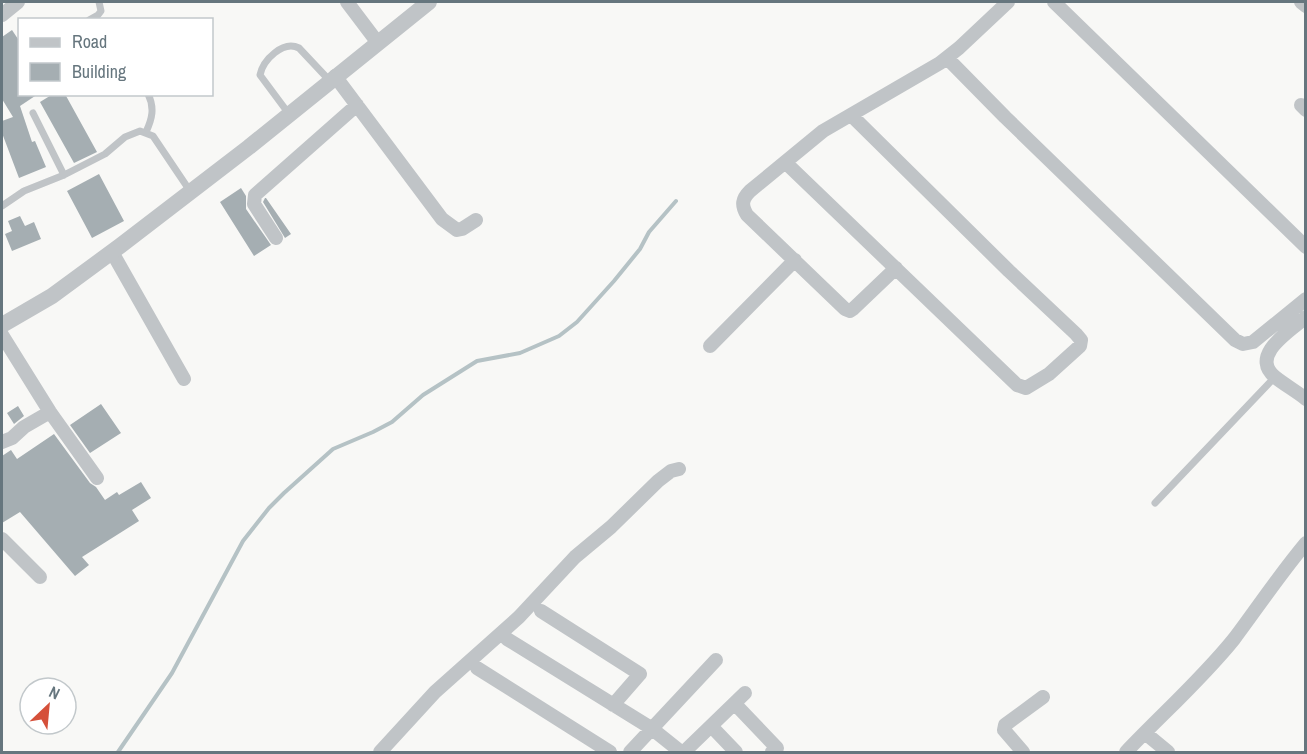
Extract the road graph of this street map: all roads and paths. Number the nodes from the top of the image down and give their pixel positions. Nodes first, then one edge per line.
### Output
1 (18, 2) edge
2 (99, 2) edge
3 (347, 2) edge
4 (429, 2) edge
5 (1008, 2) edge
6 (1054, 2) edge
7 (1301, 2) edge
8 (1305, 6) edge
9 (2, 15) edge
10 (101, 16) edge
11 (378, 43) junction
12 (947, 57) junction
13 (332, 79) junction
14 (149, 96) edge
15 (357, 105) junction
16 (33, 113) dead end
17 (289, 114) junction
18 (851, 115) junction
19 (146, 132) junction
20 (786, 163) junction
21 (64, 175) junction
22 (190, 191) junction
23 (2, 206) edge
24 (476, 220) dead end
25 (276, 238) dead end
26 (1305, 247) edge
27 (112, 252) junction
28 (795, 260) junction
29 (896, 268) junction
30 (1305, 300) edge
31 (1305, 317) edge
32 (2, 325) edge
33 (2, 335) edge
34 (710, 346) dead end
35 (1275, 376) junction
36 (184, 379) dead end
37 (1305, 399) edge
38 (50, 412) junction
39 (2, 442) edge
40 (679, 469) dead end
41 (97, 478) dead end
42 (1155, 502) dead end
43 (2, 539) edge
44 (1305, 543) edge
45 (40, 577) dead end
46 (541, 611) dead end
47 (507, 639) dead end
48 (716, 660) dead end
49 (477, 668) dead end
50 (745, 693) dead end
51 (1043, 697) dead end
52 (735, 704) junction
53 (613, 705) junction
54 (712, 727) junction
55 (651, 728) junction
56 (1145, 733) junction
57 (380, 753) edge
58 (610, 753) edge
59 (630, 753) edge
60 (683, 753) edge
61 (736, 753) edge
62 (772, 753) edge
63 (1023, 753) edge
64 (1126, 753) edge
65 (1168, 753) edge

1 - 9 street
2 - 10 lane
3 - 11 street
4 - 11 street
5 - 12 street
6 - 26 street
7 - 8 street
11 - 13 street
12 - 18 street
12 - 30 street
13 - 15 street
13 - 17 street
13 - 17 lane
14 - 19 lane
15 - 24 street
15 - 25 street
16 - 21 lane
17 - 22 street
18 - 20 street
18 - 29 street
19 - 21 lane
19 - 22 lane
20 - 28 street
20 - 29 street
21 - 23 lane
22 - 27 street
27 - 32 street
27 - 36 street
28 - 29 street
28 - 34 street
31 - 35 street
33 - 38 street
35 - 37 street
35 - 42 lane
38 - 39 street
38 - 41 street
40 - 57 street
43 - 45 street
44 - 56 street
46 - 53 street
47 - 53 street
48 - 55 street
49 - 58 street
50 - 52 street
51 - 63 street
52 - 54 street
52 - 62 street
53 - 55 street
54 - 60 street
54 - 61 street
55 - 59 street
55 - 60 street
56 - 64 street
56 - 65 street

